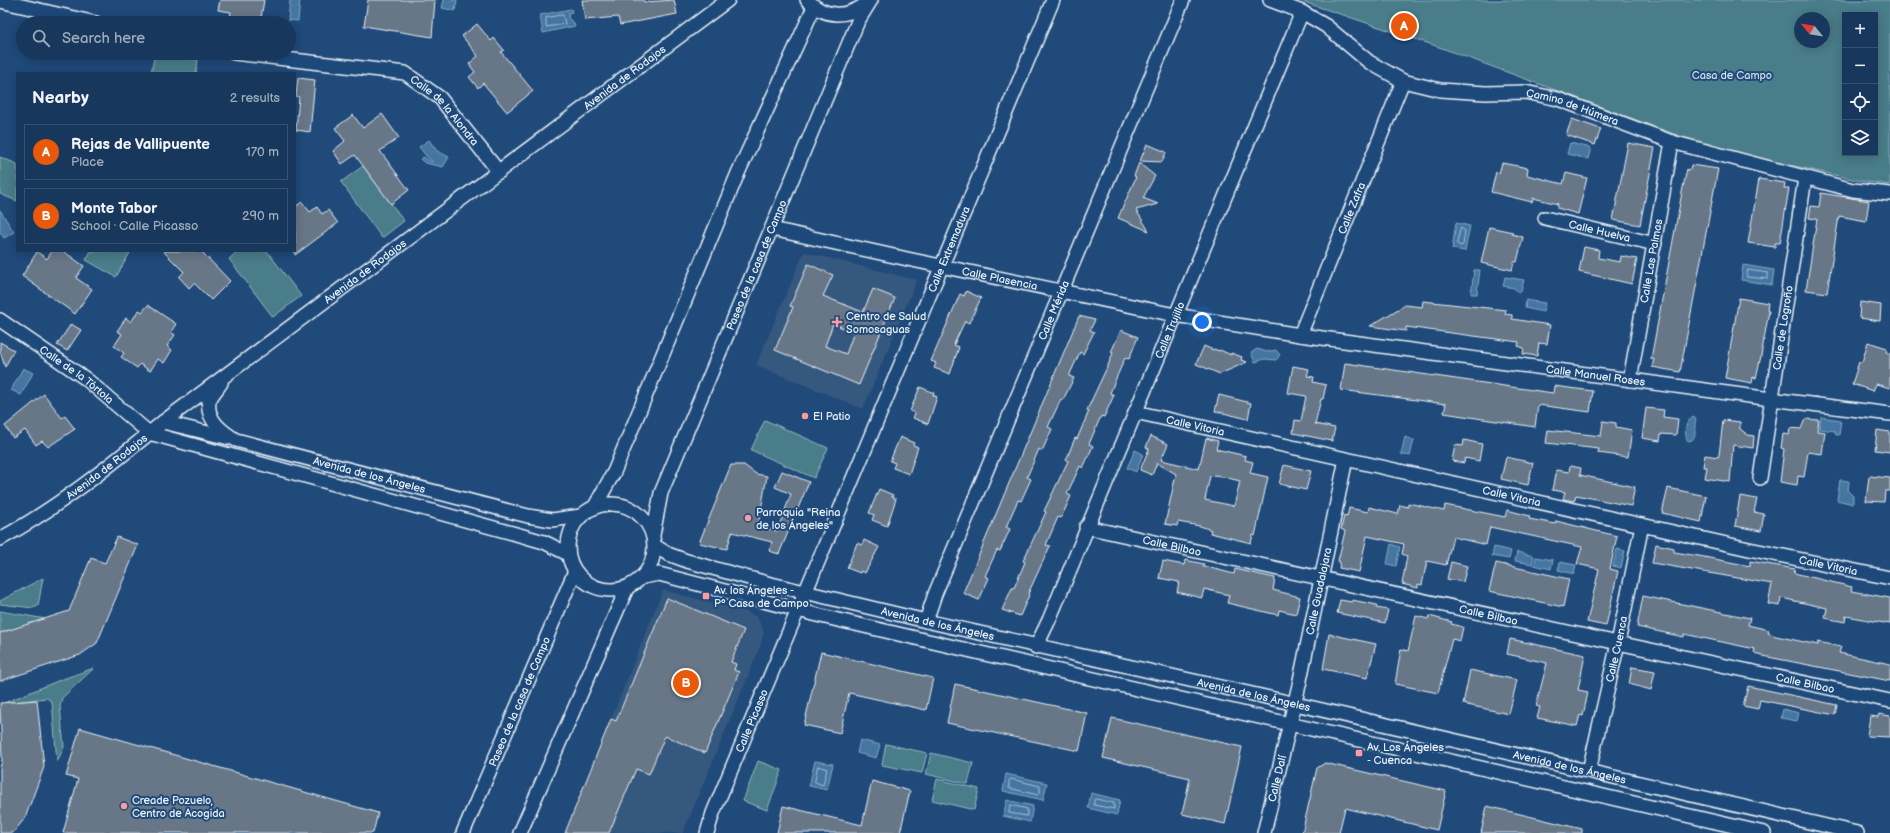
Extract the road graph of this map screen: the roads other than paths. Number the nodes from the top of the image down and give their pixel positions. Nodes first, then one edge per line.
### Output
1 (728, 0) edge
2 (870, 0) edge
3 (1053, 0) edge
4 (1183, 0) edge
5 (1270, 0) edge
6 (0, 1) edge
7 (810, 3) edge
8 (1302, 12) junction
9 (65, 16) edge
10 (294, 60) edge
11 (1403, 81) junction
12 (1672, 142) junction
13 (499, 172) junction
14 (1805, 178) junction
15 (1890, 194) edge
16 (1545, 218) dead end
17 (772, 229) junction
18 (1655, 244) junction
19 (942, 266) junction
20 (1061, 291) junction
21 (1175, 315) junction
22 (0, 320) edge
23 (1300, 335) junction
24 (226, 376) junction
25 (1630, 380) junction
26 (1771, 399) junction
27 (1135, 412) junction
28 (1890, 414) edge
29 (163, 422) junction
30 (150, 433) junction
31 (236, 440) junction
32 (1346, 459) junction
33 (1760, 478) dead end
34 (594, 508) junction
35 (581, 516) junction
36 (1642, 525) junction
37 (1086, 527) junction
38 (0, 539) edge
39 (654, 540) junction
40 (568, 554) junction
41 (575, 571) junction
42 (643, 577) junction
43 (1321, 578) junction
44 (1890, 578) edge
45 (627, 588) junction
46 (806, 592) junction
47 (798, 610) junction
48 (926, 621) junction
49 (1618, 644) junction
50 (1036, 647) junction
51 (1890, 701) edge
52 (1295, 704) junction
53 (1290, 724) junction
54 (1588, 771) junction
55 (463, 833) edge
56 (520, 833) edge
57 (707, 833) edge
58 (1264, 833) edge
59 (1764, 833) edge
60 (1857, 833) edge

1 - 13 street, Avenida de Rodajos
2 - 7 street
2 - 17 street, Paseo de la casa de Campo
3 - 19 street, Calle Extremadura
4 - 20 street, Calle Mérida
5 - 8 street, Camino de Húmera
6 - 9 street
7 - 34 street
8 - 11 street, Camino de Húmera
8 - 21 street, Calle Trujillo
10 - 13 street, Calle de la Alondra
11 - 12 street, Camino de Húmera
11 - 23 street, Calle Zafra
12 - 14 street, Camino de Húmera
12 - 18 street, Calle Las Palmas
13 - 24 street, Avenida de Rodajos
14 - 15 street, Camino de Húmera
14 - 26 street, Calle de Logroño
16 - 18 street, Calle Huelva
17 - 19 street, Calle Plasencia
17 - 39 street, Paseo de la casa de Campo
18 - 25 street, Calle Las Palmas
19 - 20 street, Calle Plasencia
19 - 46 street, Calle Extremadura
20 - 21 street, Calle Plasencia
20 - 48 street, Calle Mérida
21 - 23 street, Calle Plasencia
21 - 27 street, Calle Trujillo
22 - 30 street, Calle de la Tórtola
23 - 25 street, Calle Manuel Roses
24 - 29 street, Avenida de Rodajos
24 - 31 street, Avenida de los Ángeles
25 - 26 street, Calle Manuel Roses
26 - 28 street, Calle Manuel Roses
26 - 33 street, Calle de Logroño
27 - 32 street, Calle Vitoria
27 - 37 street, Calle Trujillo
29 - 30 street, Avenida de Rodajos
29 - 31 street
30 - 38 street, Avenida de Rodajos
30 - 40 street, Avenida de los Ángeles
31 - 35 street, Avenida de los Ángeles
32 - 36 street, Calle Vitoria
32 - 43 street, Calle Guadalajara
34 - 35 street
34 - 39 street
35 - 40 street
36 - 44 street, Calle Vitoria
36 - 49 street, Calle Cuenca
37 - 43 street, Calle Bilbao
37 - 50 street, Calle Trujillo
39 - 42 street
39 - 46 street, Avenida de los Ángeles
40 - 41 street
41 - 45 street
41 - 55 street, Paseo de la casa de Campo
42 - 45 street
42 - 47 street, Avenida de los Ángeles
43 - 49 street, Calle Bilbao
43 - 52 street, Calle Guadalajara
45 - 56 street
46 - 47 street, Calle Extremadura
46 - 48 street, Avenida de los Ángeles
47 - 53 street, Avenida de los Ángeles
47 - 57 street, Calle Picasso
48 - 50 street, Avenida de los Ángeles
49 - 51 street, Calle Bilbao
49 - 54 street, Calle Cuenca
50 - 52 street, Avenida de los Ángeles
52 - 53 street, Calle Guadalajara
52 - 54 street, Avenida de los Ángeles
53 - 58 street, Calle Dalí
53 - 59 street, Avenida de los Ángeles
54 - 60 street, Avenida de los Ángeles

